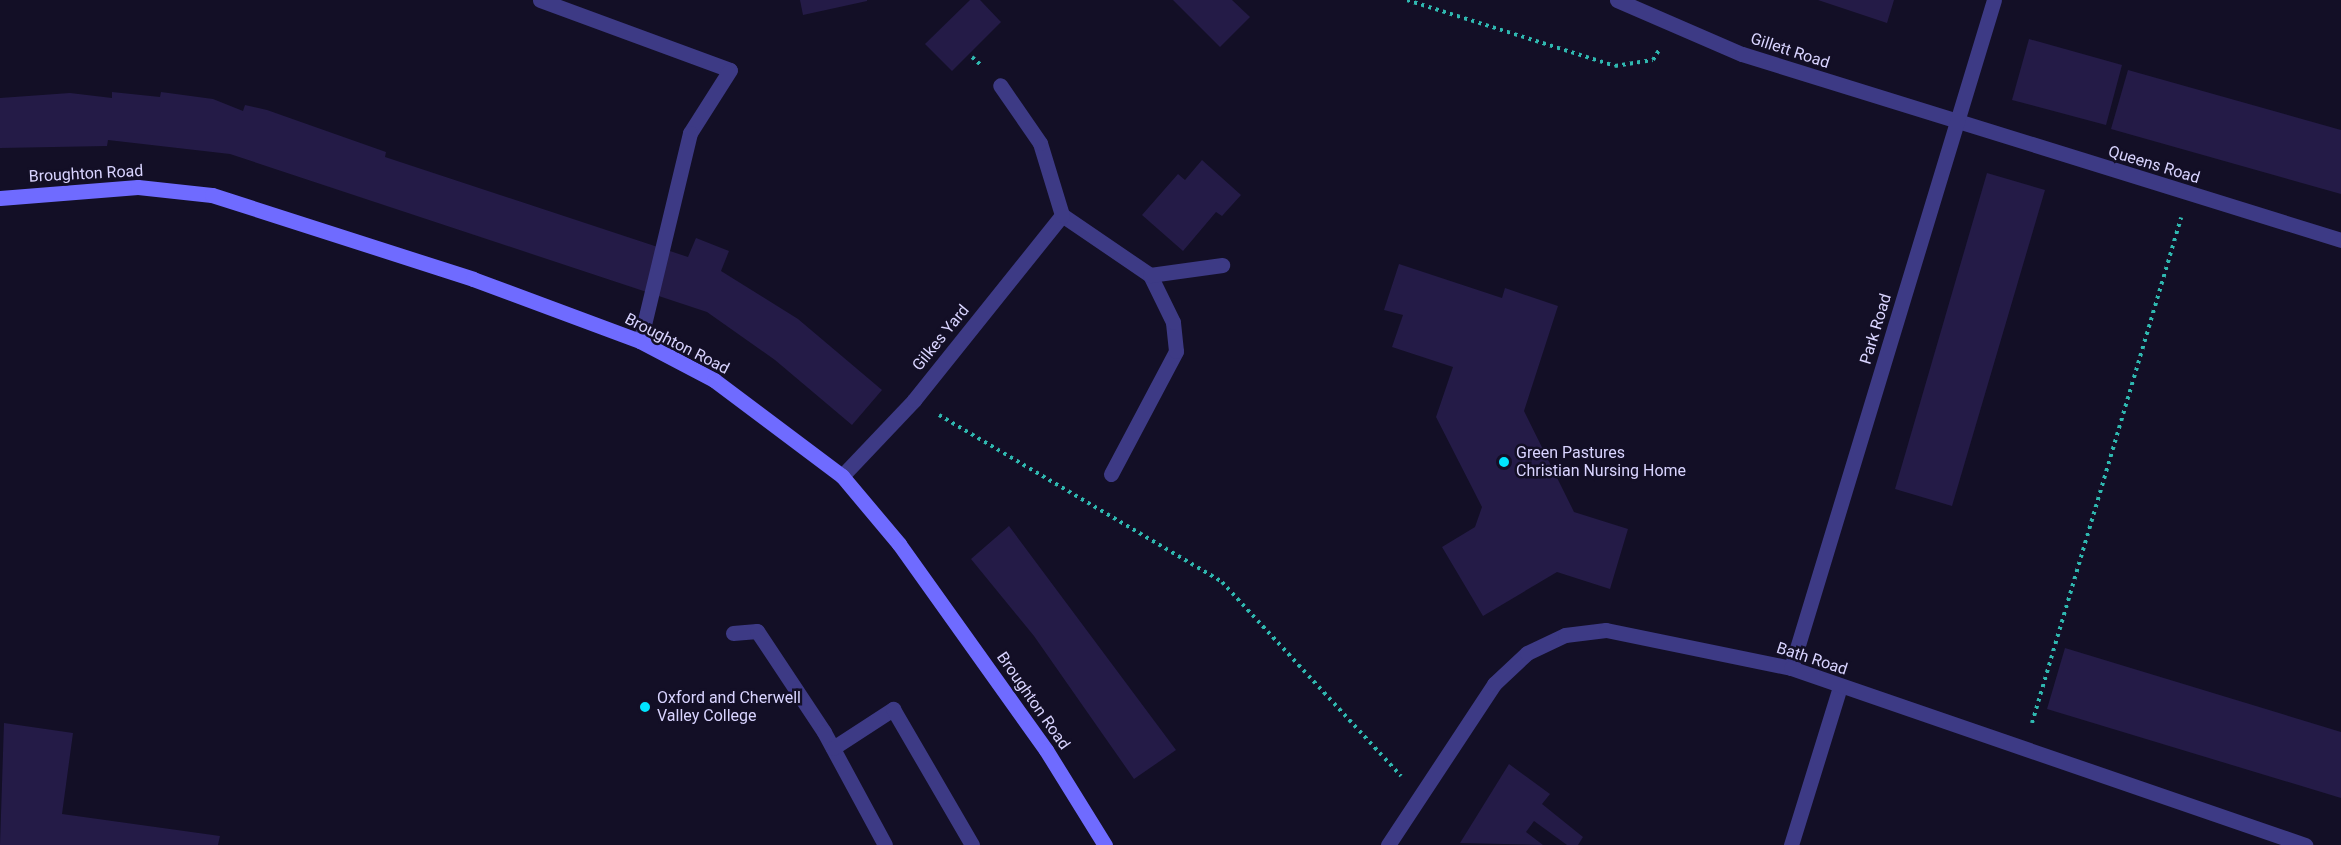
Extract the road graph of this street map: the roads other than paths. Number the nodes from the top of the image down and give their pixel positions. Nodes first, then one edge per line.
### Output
1 (540, 0) edge
2 (1617, 0) edge
3 (1994, 0) edge
4 (1000, 85) dead end
5 (1957, 124) junction
6 (0, 198) edge
7 (1062, 215) junction
8 (2341, 240) edge
9 (1222, 265) dead end
10 (1150, 275) junction
11 (640, 341) junction
12 (1111, 474) dead end
13 (842, 476) junction
14 (734, 633) dead end
15 (1791, 668) junction
16 (1840, 687) junction
17 (833, 748) junction
18 (885, 845) edge
19 (972, 845) edge
20 (1105, 845) edge
21 (1388, 845) edge
22 (1791, 845) edge
23 (2305, 845) edge

1 - 11 street
2 - 5 street, Gillett Road
3 - 5 street, Park Road
4 - 7 street
5 - 8 street, Queens Road
5 - 15 street, Park Road
6 - 11 main road, Broughton Road
7 - 10 street
7 - 13 street, Gilkes Yard
9 - 10 street
10 - 12 street
11 - 13 main road, Broughton Road
13 - 20 main road, Broughton Road
14 - 17 street
15 - 16 street, Bath Road
15 - 21 street, Bath Road
16 - 22 street
16 - 23 street, Bath Road
17 - 18 street
17 - 19 street

